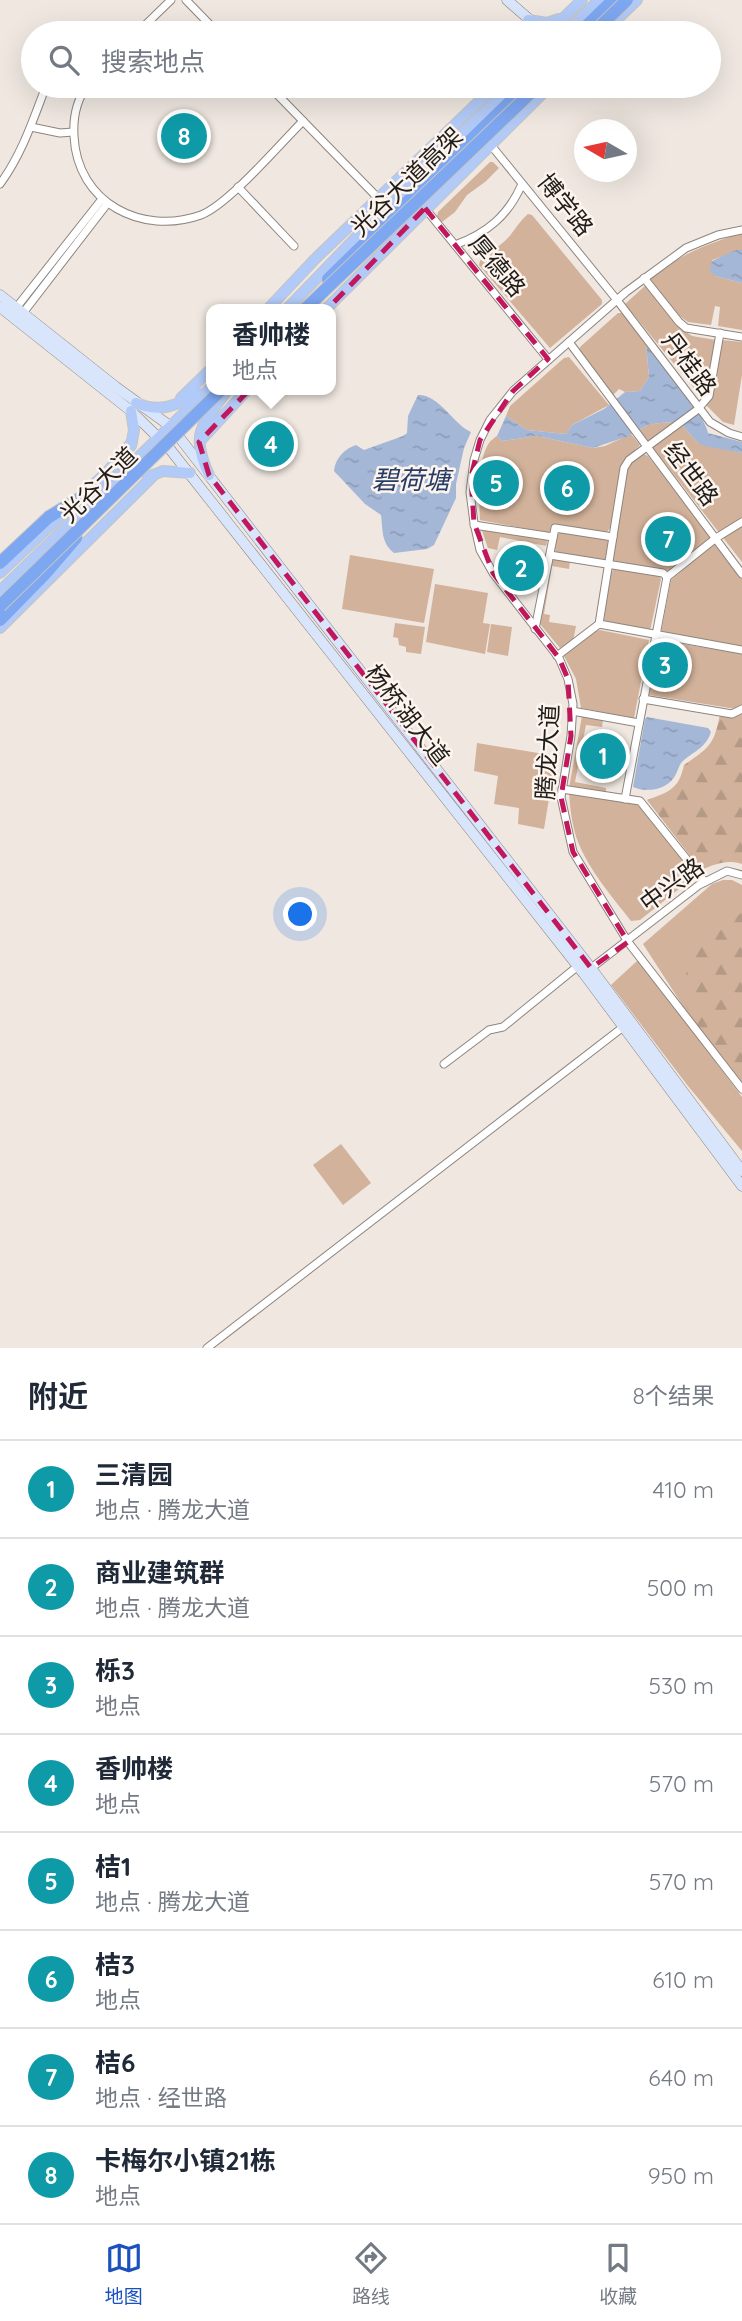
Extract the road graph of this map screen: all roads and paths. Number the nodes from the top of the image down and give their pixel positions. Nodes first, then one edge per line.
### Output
1 (171, 0) edge
2 (186, 0) edge
3 (507, 0) edge
4 (582, 0) edge
5 (599, 0) edge
6 (616, 0) edge
7 (631, 3) edge
8 (570, 12) junction
9 (528, 19) junction
10 (149, 21) edge
11 (206, 21) edge
12 (531, 21) edge
13 (538, 21) edge
14 (551, 21) edge
15 (560, 21) edge
16 (577, 21) edge
17 (592, 21) edge
18 (599, 21) edge
19 (606, 21) edge
20 (614, 21) edge
21 (42, 98) edge
22 (82, 98) edge
23 (281, 98) edge
24 (482, 98) edge
25 (499, 98) edge
26 (514, 98) edge
27 (522, 98) edge
28 (525, 98) edge
29 (536, 98) edge
30 (303, 121) junction
31 (31, 127) junction
32 (73, 132) junction
33 (486, 140) junction
34 (0, 184) edge
35 (522, 184) junction
36 (237, 187) junction
37 (378, 198) junction
38 (417, 198) junction
39 (104, 202) junction
40 (425, 208) junction
41 (742, 230) edge
42 (455, 245) junction
43 (294, 246) dead end
44 (321, 253) junction
45 (644, 278) junction
46 (0, 295) edge
47 (617, 300) junction
48 (273, 304) edge
49 (288, 304) edge
50 (290, 304) edge
51 (302, 304) edge
52 (310, 304) edge
53 (310, 304) edge
54 (331, 304) edge
55 (0, 307) edge
56 (20, 310) junction
57 (720, 333) junction
58 (742, 337) edge
59 (569, 342) junction
60 (548, 359) junction
61 (206, 374) edge
62 (206, 394) edge
63 (211, 395) edge
64 (213, 395) edge
65 (213, 395) edge
66 (214, 395) edge
67 (216, 395) edge
68 (242, 395) edge
69 (173, 405) junction
70 (133, 407) junction
71 (698, 409) junction
72 (170, 426) junction
73 (159, 437) junction
74 (179, 437) junction
75 (742, 437) edge
76 (132, 442) junction
77 (199, 442) junction
78 (646, 446) junction
79 (169, 448) junction
80 (190, 472) junction
81 (154, 475) junction
82 (209, 475) junction
83 (114, 481) junction
84 (116, 496) junction
85 (79, 506) junction
86 (742, 522) edge
87 (474, 525) junction
88 (86, 526) junction
89 (553, 537) junction
90 (613, 537) junction
91 (716, 538) junction
92 (550, 555) junction
93 (0, 563) edge
94 (609, 565) junction
95 (0, 573) edge
96 (742, 574) edge
97 (667, 577) junction
98 (0, 591) edge
99 (0, 599) edge
100 (0, 608) edge
101 (0, 620) edge
102 (599, 624) junction
103 (0, 628) edge
104 (535, 629) junction
105 (655, 635) junction
106 (742, 650) edge
107 (557, 656) junction
108 (643, 699) junction
109 (742, 709) edge
110 (572, 711) junction
111 (639, 723) junction
112 (562, 789) junction
113 (625, 799) junction
114 (742, 875) edge
115 (705, 882) junction
116 (628, 942) junction
117 (584, 970) junction
118 (626, 1025) junction
119 (444, 1063) dead end
120 (742, 1089) edge
121 (742, 1171) edge
122 (742, 1186) edge
123 (207, 1348) edge

1 - 10 street
2 - 11 street
3 - 9 main road
4 - 8 main road
5 - 16 main road
6 - 17 highway
6 - 18 main road
7 - 19 highway, bridge
7 - 20 main road
8 - 14 main road
8 - 15 main road
9 - 12 main road
9 - 13 main road
21 - 31 street
22 - 32 street
23 - 30 street
24 - 37 main road
25 - 50 main road
26 - 51 highway, 光谷大道高架
27 - 33 main road
28 - 52 highway, 光谷大道高架, bridge
29 - 33 main road
30 - 36 street
30 - 37 street
31 - 32 street
31 - 34 street
32 - 39 street
33 - 35 street, 博学路
33 - 38 main road
33 - 40 main road
35 - 42 street
35 - 47 street, 博学路
36 - 39 street
36 - 43 street
37 - 44 main road
38 - 40 street, 厚德路
38 - 53 main road
39 - 56 street
40 - 42 street, 厚德路
40 - 54 main road
41 - 45 street, 腾龙大道
42 - 60 street, 厚德路
44 - 48 main road
44 - 49 main road
45 - 47 street, 腾龙大道
45 - 57 street
46 - 56 main road, 杨桥湖大道
47 - 59 street, 腾龙大道
47 - 71 street, 丹桂路
55 - 70 main road, 杨桥湖大道
56 - 70 main road, 杨桥湖大道
57 - 58 street
57 - 71 street
59 - 60 street, 腾龙大道
59 - 78 street, 经世路
60 - 87 street, 腾龙大道
61 - 69 main road
62 - 69 main road
63 - 72 main road, 光谷大道
64 - 99 highway, bridge
65 - 100 highway, bridge
66 - 74 main road, 光谷大道
67 - 77 main road
68 - 77 main road
69 - 70 main road
70 - 72 main road, 杨桥湖大道
70 - 73 main road, 杨桥湖大道
70 - 76 main road
71 - 75 street, 丹桂路
71 - 78 street
72 - 73 main road, 光谷大道
72 - 74 main road, 杨桥湖大道
73 - 79 main road, 杨桥湖大道
73 - 83 main road, 光谷大道
74 - 79 main road, 光谷大道
74 - 82 main road, 杨桥湖大道
76 - 83 main road
76 - 85 main road
77 - 82 main road
78 - 90 street
78 - 91 street, 经世路
79 - 80 main road, 杨桥湖大道
79 - 84 main road, 光谷大道
80 - 81 main road
80 - 117 main road, 杨桥湖大道
81 - 84 main road
81 - 103 main road
82 - 117 main road, 杨桥湖大道
83 - 85 main road, 光谷大道
84 - 88 main road, 光谷大道
85 - 93 highway
85 - 95 main road
85 - 98 main road, 光谷大道
86 - 91 street
87 - 89 street
87 - 104 street, 腾龙大道
88 - 100 main road, 光谷大道
88 - 101 highway
89 - 90 street
89 - 92 street
90 - 94 street
91 - 96 street, 经世路
91 - 97 street
92 - 94 street
92 - 104 street
94 - 97 street
94 - 102 street
97 - 105 street
102 - 105 street
102 - 107 street
104 - 107 street, 腾龙大道
105 - 106 street
105 - 108 street
107 - 110 street, 腾龙大道
108 - 109 street
108 - 111 street
110 - 111 street
110 - 112 street, 腾龙大道
111 - 113 street
112 - 113 street
112 - 116 street, 腾龙大道
113 - 115 street
114 - 115 street, 中兴路
115 - 116 street, 中兴路
116 - 117 street, 中兴路
116 - 120 street, 腾龙大道
117 - 118 main road, 杨桥湖大道
117 - 119 street, 中兴路
118 - 121 main road, 杨桥湖大道
118 - 122 main road, 杨桥湖大道
118 - 123 street

